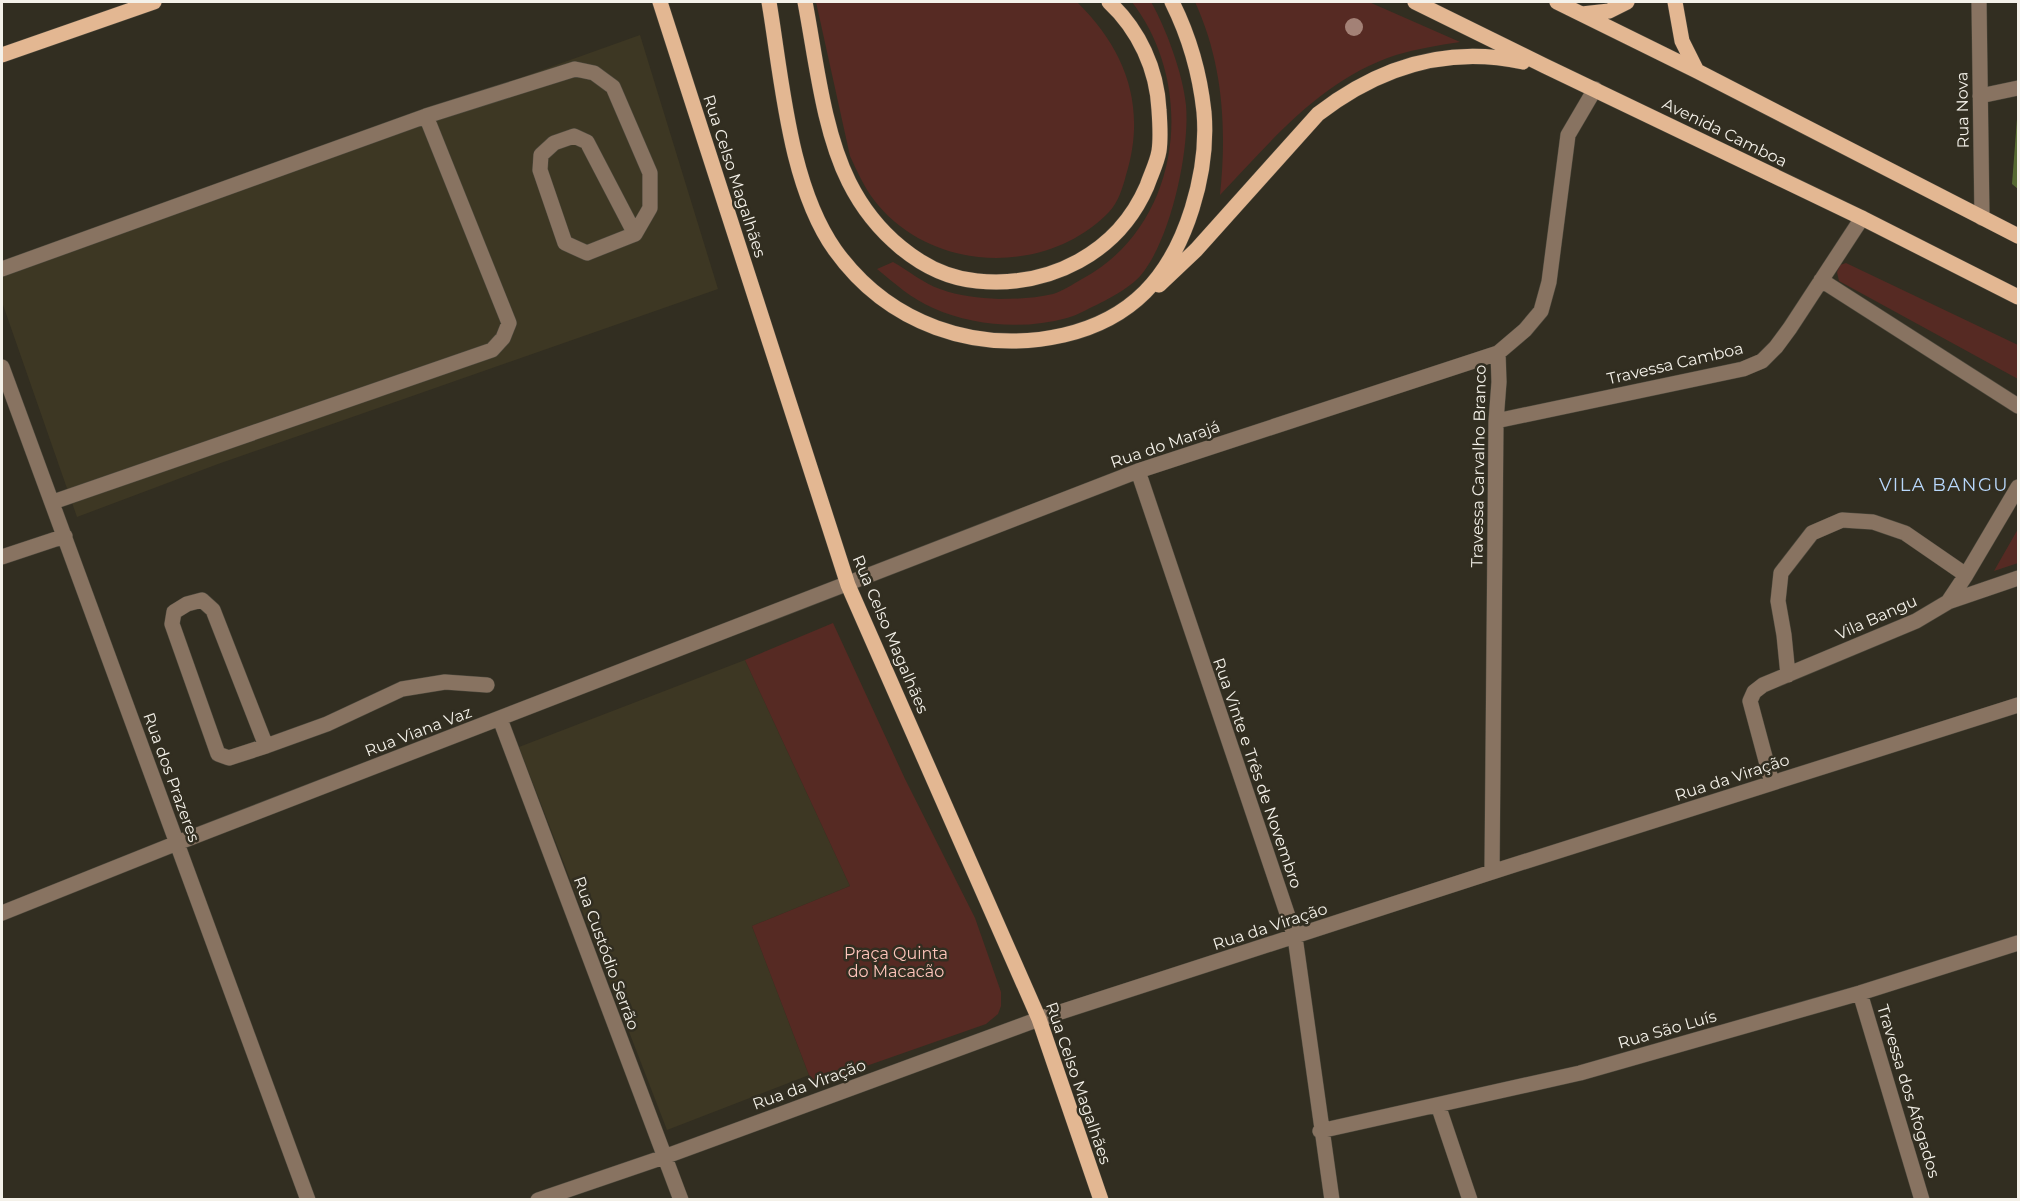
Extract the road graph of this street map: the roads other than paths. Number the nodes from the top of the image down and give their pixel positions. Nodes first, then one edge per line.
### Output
1 (154, 2) edge
2 (660, 2) edge
3 (671, 2) edge
4 (769, 2) edge
5 (805, 2) edge
6 (1109, 2) edge
7 (1172, 2) edge
8 (1415, 2) edge
9 (1557, 2) edge
10 (1627, 2) edge
11 (1675, 2) edge
12 (1979, 2) edge
13 (1576, 8) edge
14 (668, 26) junction
15 (2, 55) edge
16 (1545, 66) junction
17 (1697, 71) junction
18 (2019, 88) edge
19 (1595, 89) junction
20 (1980, 96) junction
21 (426, 116) junction
22 (1862, 218) junction
23 (1982, 218) junction
24 (635, 234) junction
25 (2019, 236) edge
26 (2, 269) edge
27 (1821, 280) junction
28 (2019, 297) edge
29 (1129, 306) junction
30 (1498, 352) junction
31 (2, 367) edge
32 (2019, 406) edge
33 (1496, 421) junction
34 (1138, 471) junction
35 (2019, 487) edge
36 (53, 502) junction
37 (65, 536) junction
38 (2, 557) edge
39 (1966, 575) junction
40 (2019, 578) edge
41 (848, 585) junction
42 (1948, 602) junction
43 (1788, 675) junction
44 (487, 685) dead end
45 (2019, 705) edge
46 (500, 719) junction
47 (266, 746) junction
48 (1772, 783) junction
49 (177, 843) junction
50 (1492, 872) junction
51 (2, 913) edge
52 (1295, 937) junction
53 (2019, 943) edge
54 (1860, 993) junction
55 (1039, 1019) junction
56 (1438, 1105) junction
57 (1320, 1131) junction
58 (664, 1157) junction
59 (308, 1200) edge
60 (538, 1200) edge
61 (681, 1200) edge
62 (1101, 1200) edge
63 (1332, 1200) edge
64 (1470, 1200) edge
65 (1922, 1200) edge

1 - 15 main road
2 - 14 main road, Rua Celso Magalhães
3 - 14 main road
4 - 29 main road
5 - 6 main road
7 - 29 main road
8 - 16 main road, Avenida Camboa
9 - 13 main road
10 - 13 main road
11 - 17 main road
12 - 20 street, Rua Nova
13 - 17 main road
14 - 41 main road, Rua Celso Magalhães
16 - 19 main road, Avenida Camboa
16 - 29 main road
17 - 23 main road
18 - 20 street
19 - 22 main road, Avenida Camboa
19 - 30 street, Travessa Carvalho Branco
20 - 23 street, Rua Nova
21 - 24 street
21 - 26 street
21 - 36 street
22 - 27 street, Travessa Camboa
22 - 28 main road, Avenida Camboa
23 - 25 main road
24 - 24 street
27 - 32 street
27 - 33 street, Travessa Camboa
30 - 33 street, Travessa Carvalho Branco
30 - 34 street, Rua do Marajá
31 - 36 street, Rua dos Prazeres
33 - 50 street, Travessa Carvalho Branco
34 - 41 street, Rua do Marajá
34 - 52 street, Rua Vinte e Três de Novembro
35 - 39 street, Vila Bangu
36 - 37 street, Rua dos Prazeres
37 - 38 street
37 - 49 street, Rua dos Prazeres
39 - 42 street, Vila Bangu
39 - 43 street
40 - 42 street
41 - 46 street, Rua Viana Vaz
41 - 55 main road, Rua Celso Magalhães
42 - 43 street, Vila Bangu
43 - 48 street, Vila Bangu
44 - 47 street
45 - 48 street, Rua da Viração
46 - 49 street, Rua Viana Vaz
46 - 58 street, Rua Custódio Serrão
47 - 47 street
48 - 50 street, Rua da Viração
49 - 51 street, Rua Viana Vaz
49 - 59 street, Rua dos Prazeres
50 - 52 street, Rua da Viração
52 - 55 street, Rua da Viração
52 - 57 street, Rua Vinte e Três de Novembro
53 - 54 street, Rua São Luís
54 - 56 street, Rua São Luís
54 - 65 street, Travessa dos Afogados
55 - 58 street, Rua da Viração
55 - 62 main road, Rua Celso Magalhães
56 - 57 street, Rua São Luís
56 - 64 street
57 - 63 street, Rua Vinte e Três de Novembro
58 - 60 street, Rua da Viração
58 - 61 street, Rua Custódio Serrão

